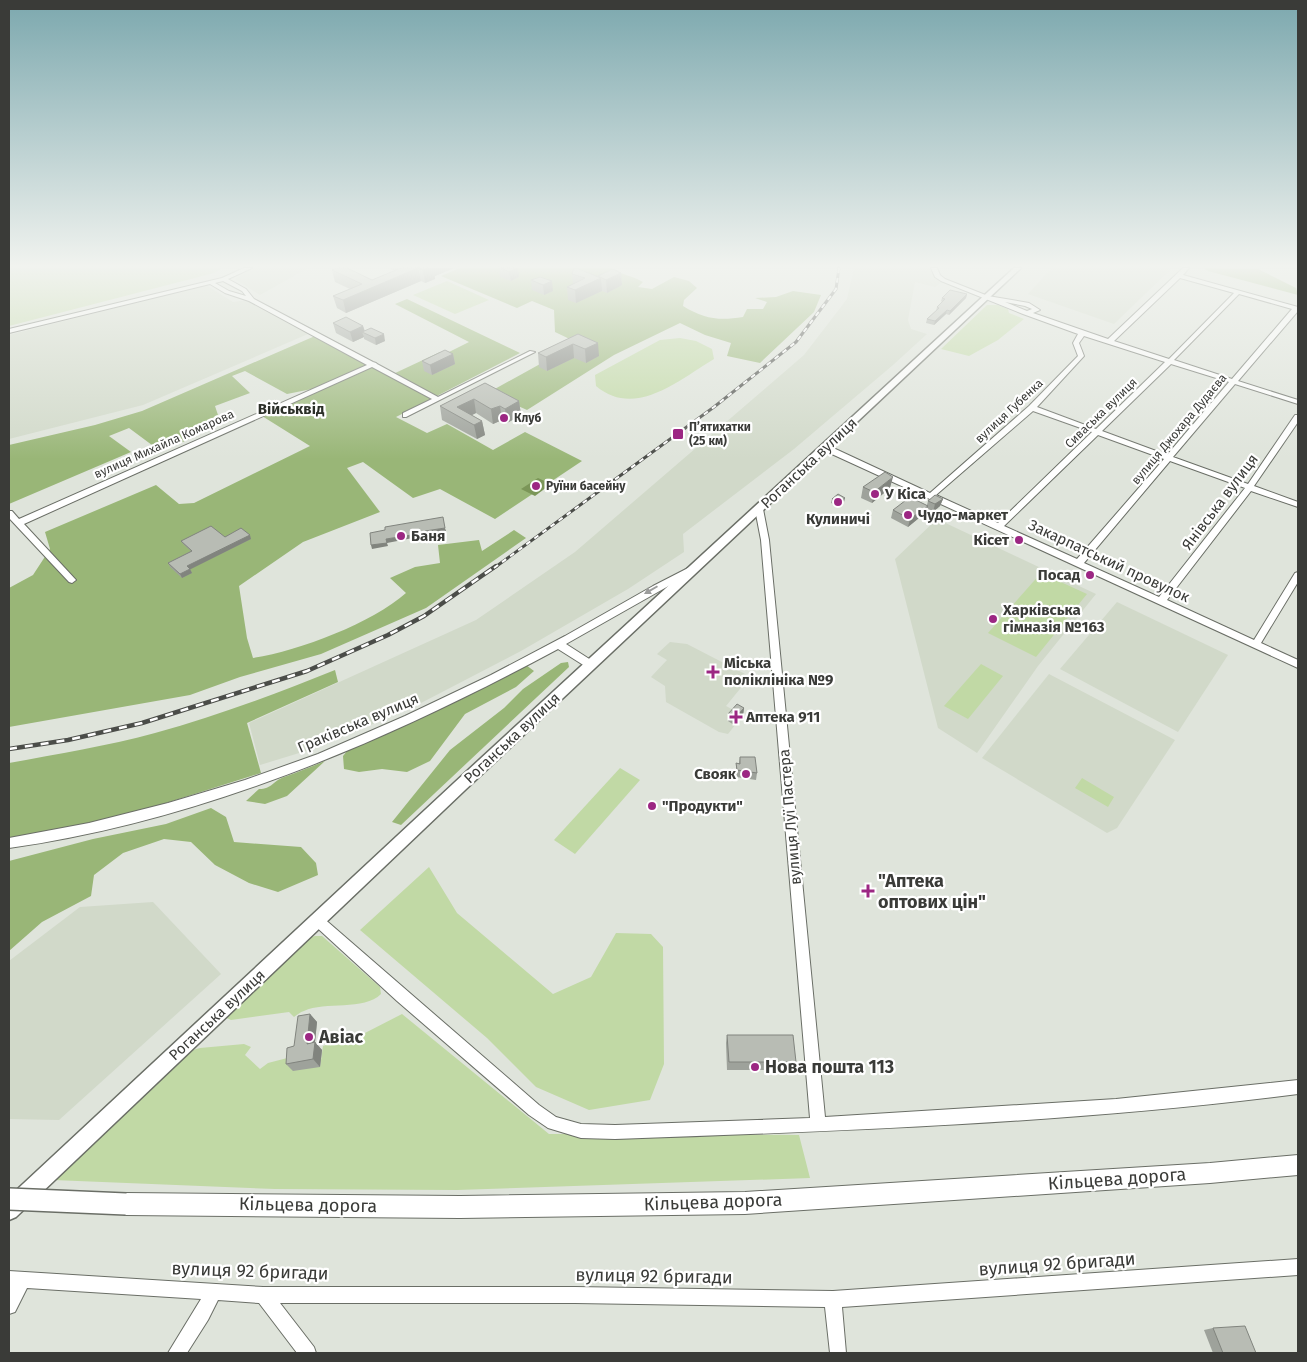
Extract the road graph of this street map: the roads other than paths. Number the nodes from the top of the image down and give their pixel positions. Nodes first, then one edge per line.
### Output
1 (310, 332) edge
2 (951, 332) edge
3 (1078, 332) edge
4 (1120, 332) edge
5 (1199, 332) edge
6 (1278, 332) edge
7 (1082, 333) junction
8 (1109, 342) junction
9 (532, 352) dead end
10 (1169, 362) junction
11 (374, 364) junction
12 (1234, 382) junction
13 (438, 399) junction
14 (1298, 402) edge
15 (1032, 408) junction
16 (406, 415) dead end
17 (1298, 417) edge
18 (1098, 432) junction
19 (826, 448) junction
20 (1169, 459) junction
21 (1250, 487) junction
22 (931, 496) junction
23 (1298, 506) edge
24 (759, 510) junction
25 (9, 513) edge
26 (18, 523) junction
27 (999, 527) junction
28 (1079, 564) junction
29 (695, 568) junction
30 (1298, 575) edge
31 (72, 580) dead end
32 (1161, 601) junction
33 (558, 644) junction
34 (1256, 644) junction
35 (1298, 664) edge
36 (590, 665) junction
37 (9, 844) edge
38 (317, 920) junction
39 (1298, 1088) edge
40 (818, 1125) junction
41 (1298, 1165) edge
42 (9, 1199) edge
43 (9, 1210) edge
44 (1298, 1267) edge
45 (16, 1279) edge
46 (214, 1291) junction
47 (263, 1295) junction
48 (833, 1298) junction
49 (9, 1306) edge
50 (177, 1353) edge
51 (308, 1353) edge
52 (838, 1353) edge

1 - 11 street
2 - 19 main road, Роганська вулиця
3 - 7 street
4 - 8 street
5 - 10 street, Сиваська вулиця
6 - 12 street, вулиця Джохара Дудаєва
7 - 8 street
7 - 15 street, вулиця Губенка
8 - 10 street
9 - 13 street
10 - 12 street
10 - 18 street, Сиваська вулиця
11 - 13 street
11 - 26 street, вулиця Михайла Комарова
12 - 14 street
12 - 20 street, вулиця Джохара Дудаєва
13 - 16 street
15 - 18 street
15 - 22 street, вулиця Губенка
17 - 21 street, Янівська вулиця
18 - 20 street
18 - 27 street, Сиваська вулиця
19 - 22 street, Закарпатський провулок
19 - 24 main road, Роганська вулиця
20 - 21 street
20 - 28 street, вулиця Джохара Дудаєва
21 - 23 street
21 - 32 street, Янівська вулиця
22 - 27 street, Закарпатський провулок
24 - 29 main road, Роганська вулиця
24 - 40 street, вулиця Луї Пастера
25 - 26 street
26 - 31 street
27 - 28 street, Закарпатський провулок
28 - 32 street, Закарпатський провулок
29 -> 33 street, Граківська вулиця
29 - 36 main road, Роганська вулиця
30 - 34 street
32 - 34 street, Закарпатський провулок
33 - 36 street
33 - 37 street, Граківська вулиця
34 - 35 street, Закарпатський провулок
36 - 38 main road, Роганська вулиця
38 - 40 street
38 - 43 main road, Роганська вулиця
39 - 40 street
41 - 42 highway, Кільцева дорога, bridge
44 - 48 street, вулиця 92 бригади
45 - 46 street, вулиця 92 бригади
45 - 49 street
46 - 47 street, вулиця 92 бригади
46 - 50 street
47 - 48 street, вулиця 92 бригади
47 - 51 street
48 - 52 street

